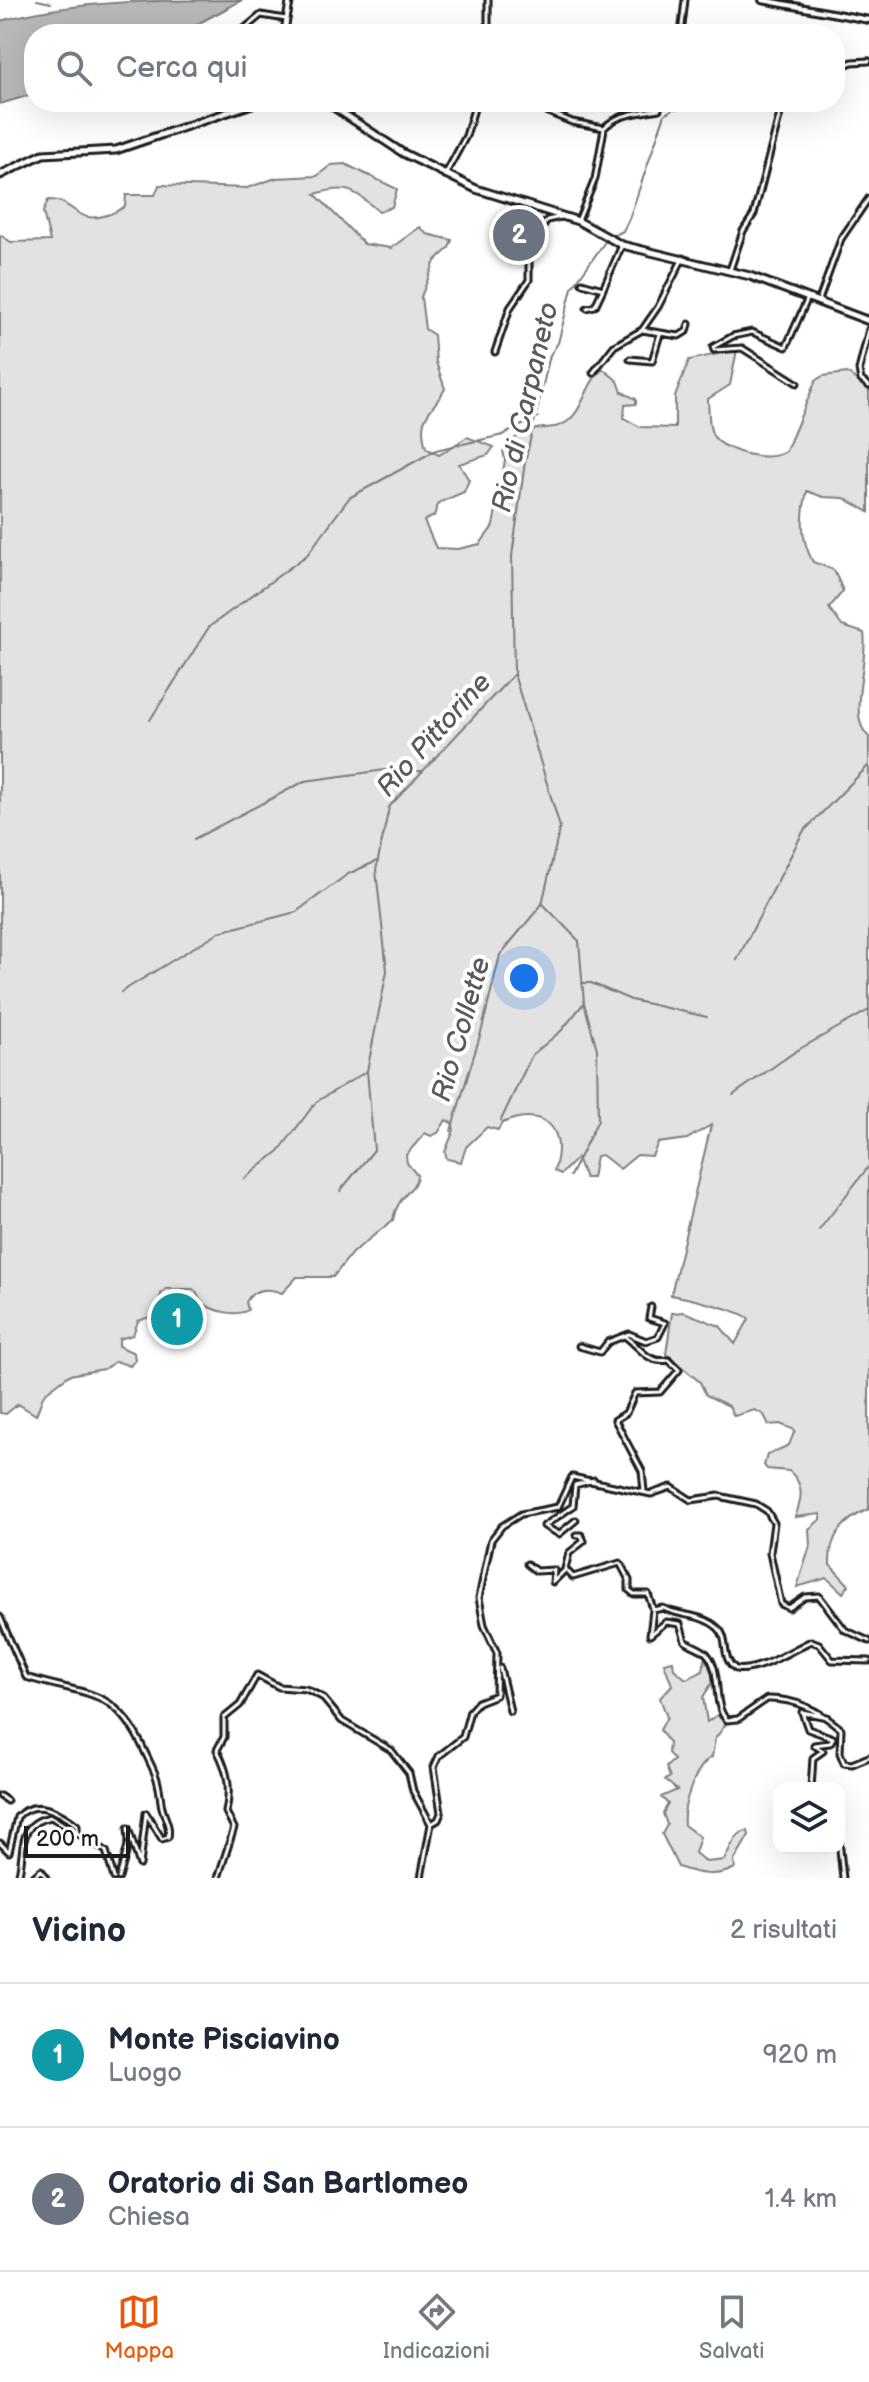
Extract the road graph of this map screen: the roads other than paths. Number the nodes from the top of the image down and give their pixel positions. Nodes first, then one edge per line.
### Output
1 (290, 0) edge
2 (488, 0) edge
3 (685, 0) edge
4 (762, 0) edge
5 (286, 19) junction
6 (869, 20) edge
7 (250, 24) edge
8 (285, 24) edge
9 (488, 24) edge
10 (682, 24) edge
11 (869, 61) edge
12 (845, 65) edge
13 (228, 112) edge
14 (341, 112) edge
15 (473, 112) edge
16 (548, 112) edge
17 (636, 112) edge
18 (780, 112) edge
19 (604, 128) junction
20 (0, 175) edge
21 (445, 175) junction
22 (869, 198) edge
23 (565, 216) junction
24 (578, 221) junction
25 (622, 245) junction
26 (683, 258) junction
27 (730, 270) junction
28 (582, 283) dead end
29 (603, 289) junction
30 (807, 300) junction
31 (818, 303) junction
32 (587, 308) dead end
33 (869, 321) edge
34 (689, 324) dead end
35 (869, 329) edge
36 (642, 330) junction
37 (660, 334) junction
38 (495, 352) dead end
39 (630, 359) dead end
40 (593, 373) dead end
41 (797, 383) dead end
42 (869, 386) edge
43 (651, 1307) dead end
44 (626, 1337) junction
45 (579, 1346) dead end
46 (594, 1480) junction
47 (644, 1491) junction
48 (576, 1520) dead end
49 (576, 1535) dead end
50 (527, 1564) dead end
51 (566, 1569) junction
52 (653, 1610) junction
53 (0, 1617) edge
54 (869, 1641) edge
55 (869, 1661) edge
56 (498, 1666) junction
57 (510, 1711) dead end
58 (827, 1717) junction
59 (869, 1757) edge
60 (811, 1782) edge
61 (0, 1796) edge
62 (7, 1801) dead end
63 (431, 1824) junction
64 (77, 1831) junction
65 (0, 1843) edge
66 (840, 1854) edge
67 (18, 1878) edge
68 (32, 1878) edge
69 (47, 1878) edge
70 (116, 1878) edge
71 (218, 1878) edge
72 (421, 1878) edge
73 (843, 1878) edge

1 - 5 street
2 - 9 street
3 - 10 street
4 - 6 street
5 - 7 street
5 - 8 street
11 - 12 street
13 - 20 main road
14 - 21 main road
15 - 21 street
16 - 19 street
17 - 19 street
18 - 27 street
19 - 24 street
21 - 23 main road
22 - 31 street
23 - 24 main road
23 - 38 street
24 - 25 main road
25 - 26 main road
25 - 29 street
26 - 27 main road
26 - 36 street
27 - 30 main road
28 - 29 street
29 - 32 street
30 - 31 main road
30 - 41 street
31 - 33 main road
34 - 37 street
35 - 42 street
36 - 37 street
36 - 40 street
37 - 39 street
43 - 44 street
44 - 45 street
44 - 47 street
46 - 47 street
46 - 48 street
46 - 56 street
47 - 54 street
49 - 51 street
50 - 51 street
51 - 52 street
52 - 55 street
52 - 58 street
53 - 70 street
56 - 57 street
56 - 63 street
58 - 59 street
58 - 60 street
61 - 62 street
63 - 71 street
63 - 72 street
64 - 65 street
64 - 67 street
64 - 70 street
66 - 73 street
68 - 69 street

